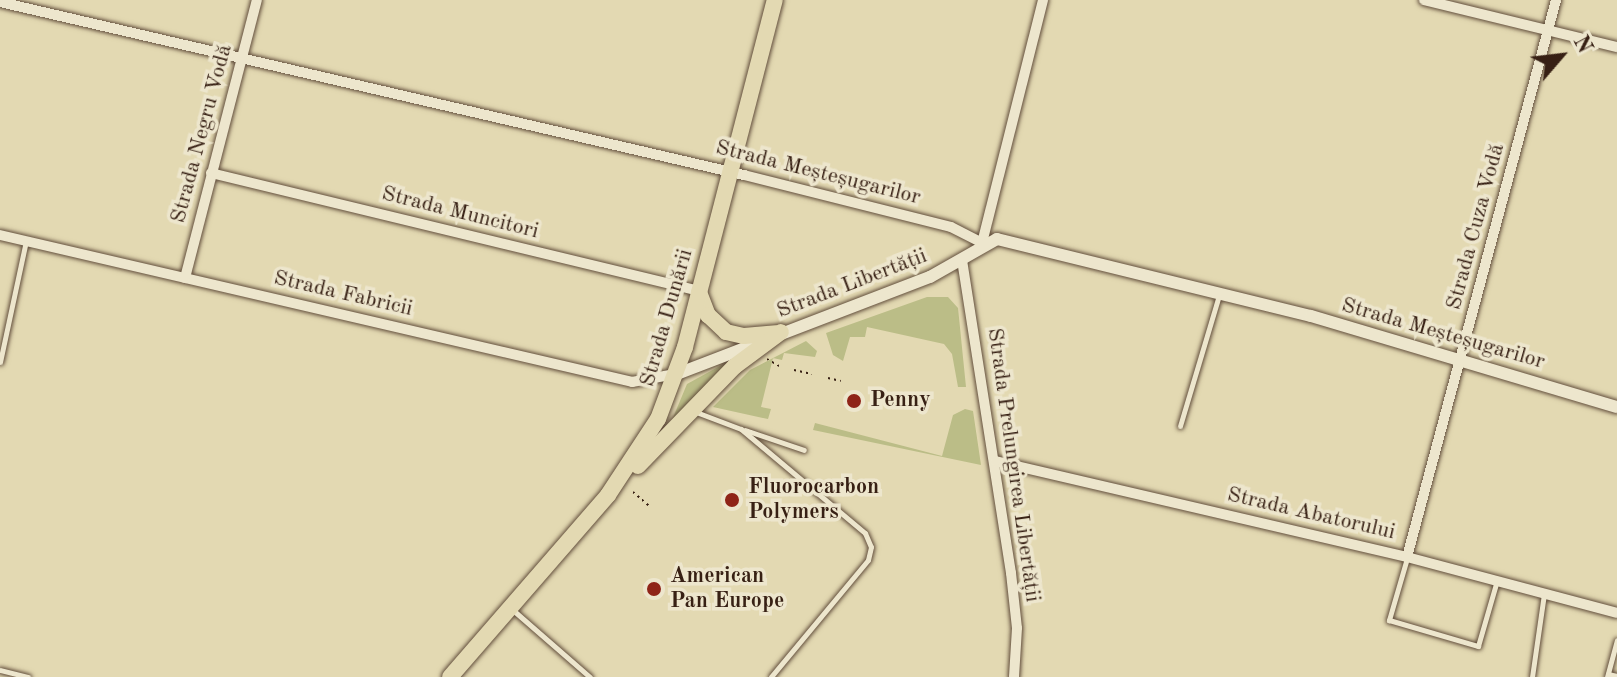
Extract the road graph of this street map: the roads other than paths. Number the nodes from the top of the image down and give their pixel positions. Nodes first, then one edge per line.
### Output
1 (257, 0) edge
2 (775, 0) edge
3 (1043, 0) edge
4 (1424, 0) edge
5 (1556, 0) edge
6 (0, 2) edge
7 (1548, 31) junction
8 (1617, 47) edge
9 (242, 59) junction
10 (730, 172) junction
11 (211, 173) junction
12 (0, 235) edge
13 (26, 241) junction
14 (982, 243) junction
15 (962, 260) junction
16 (185, 278) junction
17 (699, 291) junction
18 (1219, 295) junction
19 (781, 332) junction
20 (1462, 359) junction
21 (0, 360) edge
22 (677, 374) junction
23 (1617, 407) edge
24 (693, 411) junction
25 (1180, 426) dead end
26 (741, 429) junction
27 (804, 450) dead end
28 (995, 461) junction
29 (608, 495) junction
30 (1407, 557) junction
31 (1497, 580) junction
32 (1544, 593) junction
33 (510, 608) junction
34 (1617, 613) edge
35 (1617, 640) edge
36 (0, 670) edge
37 (1608, 675) edge
38 (453, 676) edge
39 (1617, 676) edge
40 (28, 677) edge
41 (590, 677) edge
42 (771, 677) edge
43 (1014, 677) edge
44 (1532, 677) edge

1 - 9 street, Strada Negru Vodă
2 - 10 main road, Strada Dunării
3 - 14 street
4 - 7 street
5 - 7 street, Strada Cuza Vodă
6 - 9 street, Strada Meșteșugarilor
7 - 8 street
7 - 20 street, Strada Cuza Vodă
9 - 10 street, Strada Meșteșugarilor
9 - 11 street, Strada Negru Vodă
10 - 14 street, Strada Meșteșugarilor
10 - 17 main road, Strada Dunării
11 - 16 street, Strada Negru Vodă
11 - 17 street, Strada Muncitori
12 - 13 street, Strada Fabricii
13 - 16 street, Strada Fabricii
13 - 21 lane
14 - 15 street, Strada Libertății
14 - 18 street, Strada Meșteșugarilor
15 - 19 street, Strada Libertății
15 - 28 street, Strada Prelungirea Libertății
16 - 22 street, Strada Fabricii
17 - 19 main road
17 - 22 main road, Strada Dunării
18 - 20 street, Strada Meșteșugarilor
18 - 25 lane
19 - 22 street, Strada Libertății
19 - 24 main road
20 - 23 street, Strada Meșteșugarilor
20 - 30 street, Strada Cuza Vodă
22 - 29 main road, Strada Dunării
24 - 26 lane
24 - 29 main road
26 - 27 lane
26 - 42 lane
28 - 30 street, Strada Abatorului
28 - 43 street, Strada Prelungirea Libertății
29 - 33 main road, Strada Dunării
30 - 31 street, Strada Abatorului
30 - 31 lane
31 - 32 street, Strada Abatorului
32 - 34 street, Strada Abatorului
32 - 44 lane
33 - 38 main road, Strada Dunării
33 - 41 lane
35 - 37 lane
36 - 40 lane
37 - 39 lane

